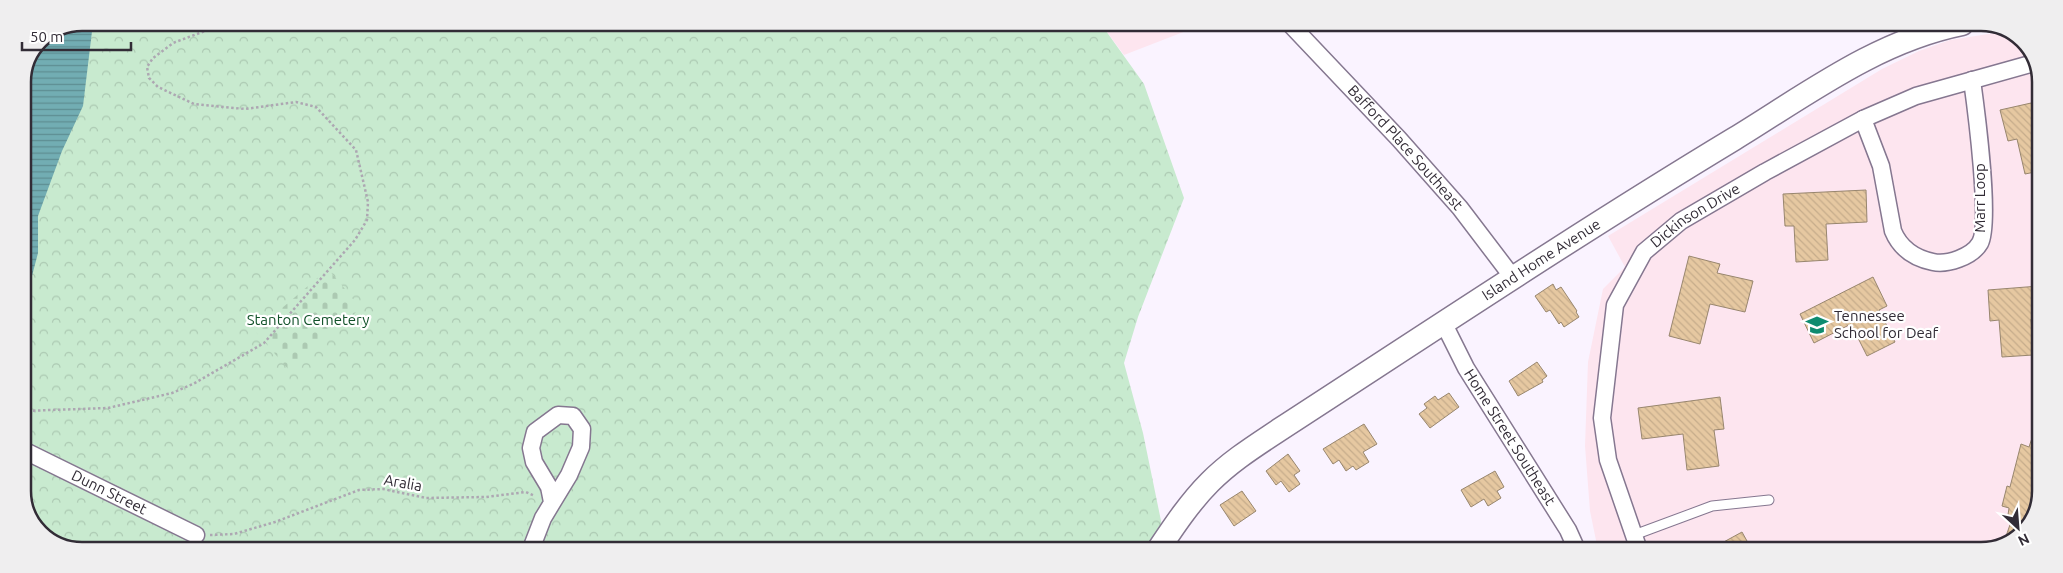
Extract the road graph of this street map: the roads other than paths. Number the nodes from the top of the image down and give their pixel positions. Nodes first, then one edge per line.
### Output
1 (1297, 31) edge
2 (1936, 31) edge
3 (2028, 65) edge
4 (1972, 80) junction
5 (1863, 119) junction
6 (1514, 278) junction
7 (1444, 324) junction
8 (31, 454) edge
9 (1769, 500) dead end
10 (552, 502) junction
11 (196, 535) road end
12 (534, 542) edge
13 (1164, 542) edge
14 (1571, 542) edge
15 (1637, 542) edge
16 (1639, 542) edge

1 - 6 street, Bafford Place Southeast
2 - 6 street, Island Home Avenue
3 - 4 street, Dickinson Drive
4 - 5 street, Dickinson Drive
4 - 5 street, Marr Loop
5 - 15 street, Dickinson Drive
6 - 7 street, Island Home Avenue
7 - 13 street, Island Home Avenue
7 - 14 street, Home Street Southeast
8 - 11 street, Dunn Street
9 - 16 lane
10 - 10 street
10 - 12 street

